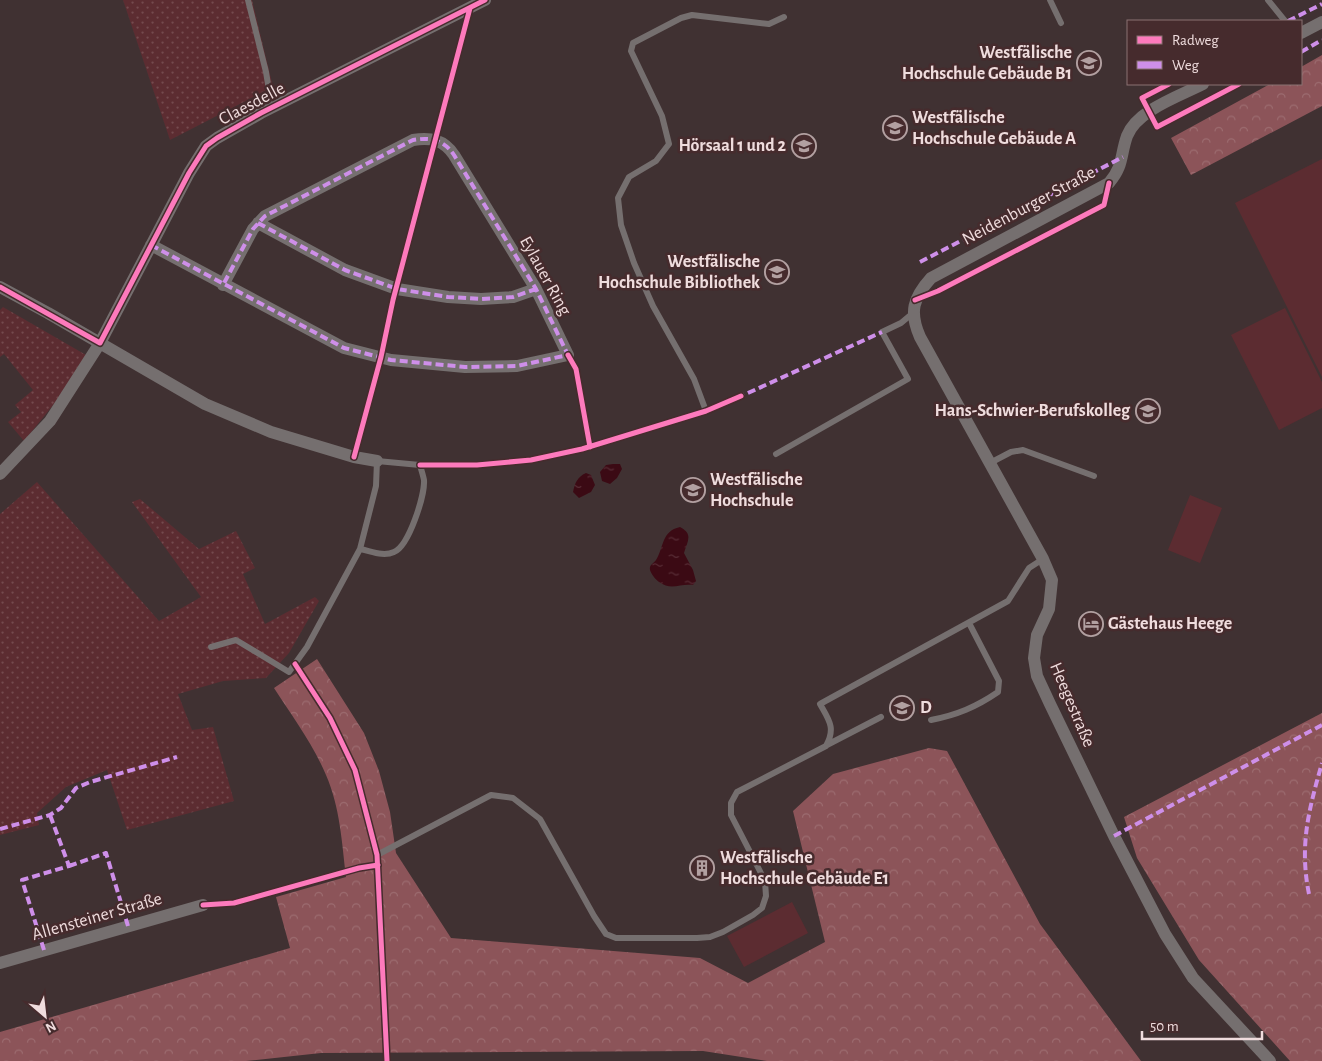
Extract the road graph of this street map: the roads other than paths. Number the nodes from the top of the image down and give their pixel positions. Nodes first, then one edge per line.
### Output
1 (248, 0) edge
2 (485, 0) edge
3 (1050, 0) edge
4 (1268, 0) edge
5 (784, 17) dead end
6 (1285, 20) edge
7 (1061, 22) dead end
8 (1322, 22) edge
9 (1302, 32) edge
10 (1201, 85) edge
11 (272, 108) junction
12 (258, 223) junction
13 (151, 245) junction
14 (223, 285) junction
15 (0, 287) edge
16 (536, 289) junction
17 (913, 313) junction
18 (100, 343) junction
19 (706, 411) dead end
20 (776, 454) dead end
21 (377, 462) junction
22 (990, 463) junction
23 (0, 474) edge
24 (1094, 476) dead end
25 (360, 548) junction
26 (1043, 559) junction
27 (969, 623) junction
28 (211, 647) dead end
29 (881, 717) dead end
30 (931, 720) dead end
31 (826, 746) junction
32 (377, 855) dead end
33 (203, 904) dead end
34 (0, 963) edge
35 (1270, 1061) edge

1 - 11 lane, Claesdelle
2 - 11 street, Claesdelle
3 - 7 lane
4 - 6 lane
5 - 19 lane
8 - 9 street
10 - 17 street, Neidenburger Straße
11 - 13 street, Claesdelle
12 - 14 street, Eylauer Ring
12 - 16 street
12 - 16 street, Eylauer Ring
13 - 14 street, Eylauer Ring
13 - 18 street, Claesdelle
14 - 16 street, Eylauer Ring
15 - 18 street
17 - 20 lane
17 - 22 street, Heegestraße
18 - 21 street
18 - 23 street, Claesdelle
21 - 25 lane
21 - 25 lane
22 - 24 lane
22 - 26 street, Heegestraße
25 - 28 lane
26 - 27 lane
26 - 35 street, Heegestraße
27 - 30 lane
27 - 31 lane
29 - 31 lane
31 - 32 lane
33 - 34 street, Allensteiner Straße

